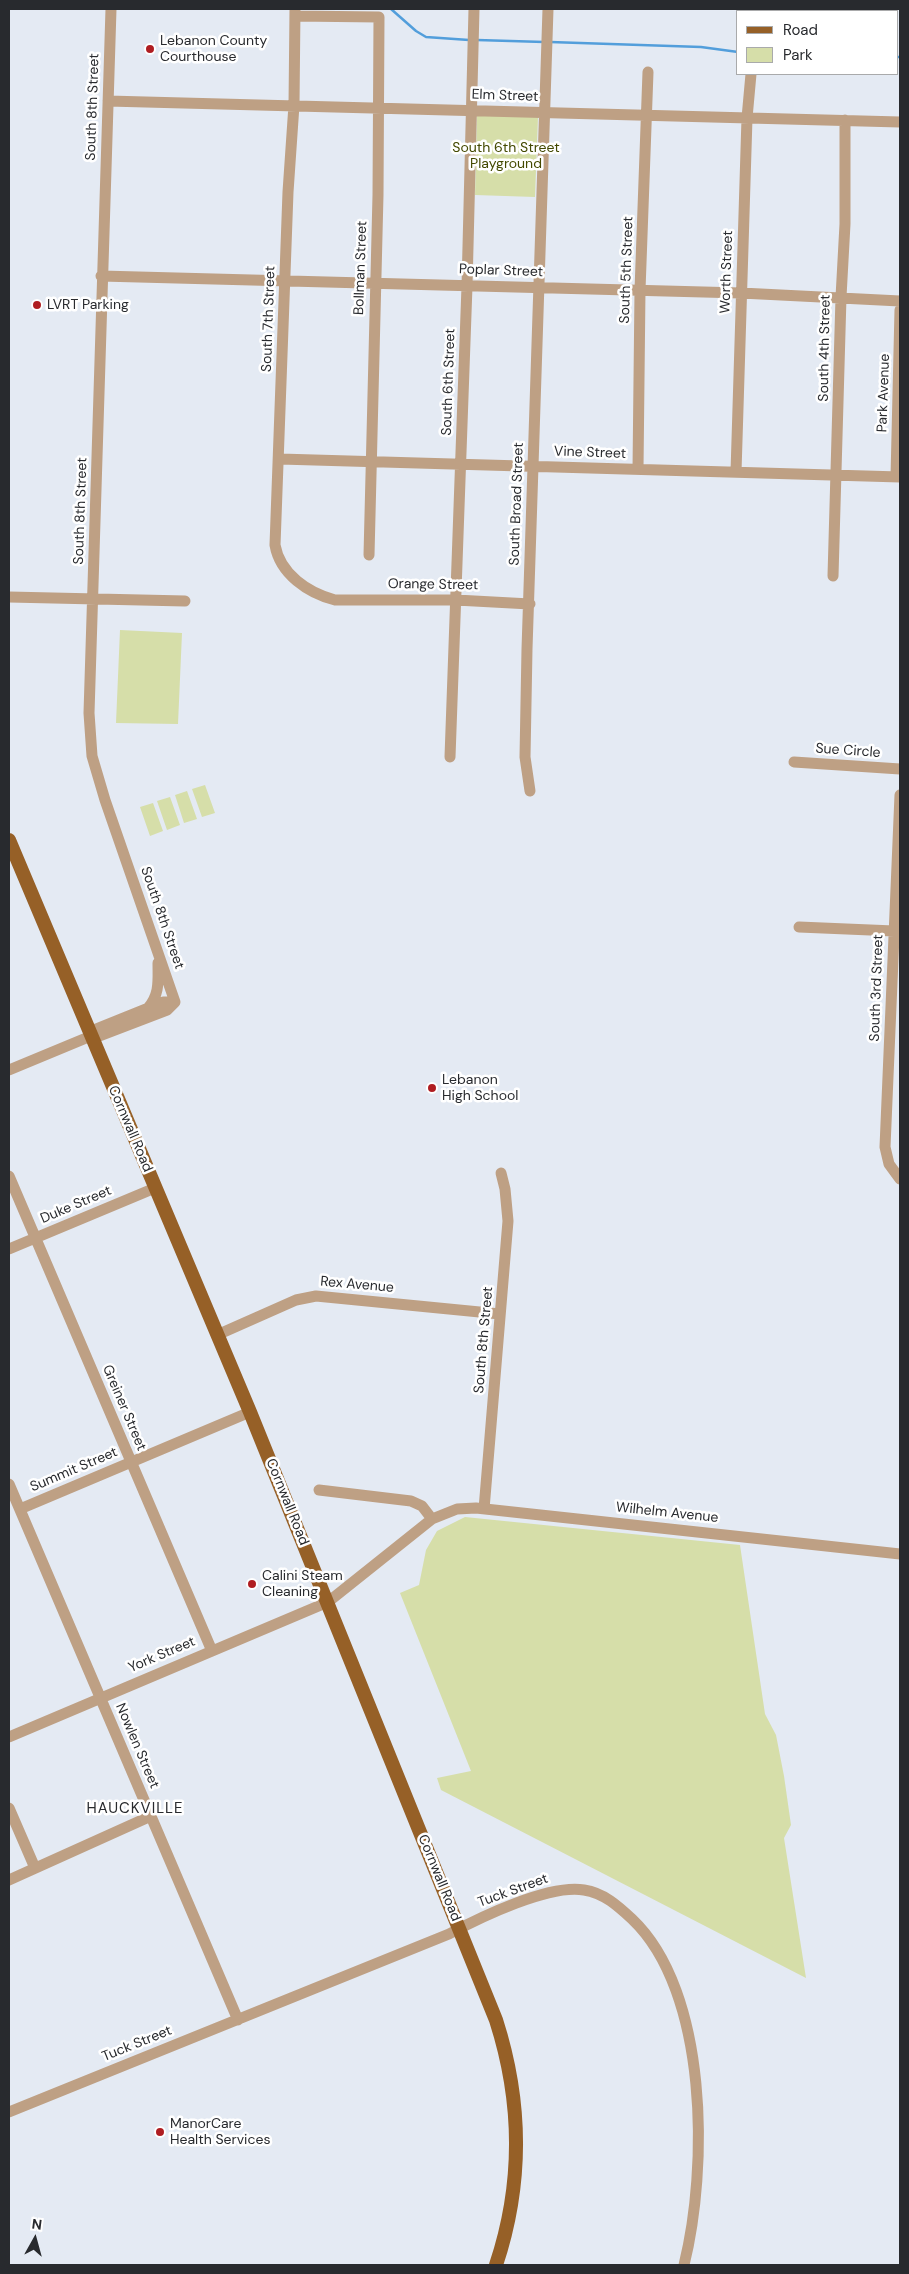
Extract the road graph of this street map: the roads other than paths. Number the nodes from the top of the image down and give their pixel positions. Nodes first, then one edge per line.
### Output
1 (111, 9) edge
2 (474, 9) edge
3 (548, 9) edge
4 (295, 12) edge
5 (648, 72) dead end
6 (751, 75) edge
7 (108, 100) junction
8 (294, 106) junction
9 (379, 108) junction
10 (471, 110) junction
11 (545, 112) junction
12 (645, 115) junction
13 (746, 118) junction
14 (846, 120) junction
15 (900, 122) edge
16 (101, 276) junction
17 (286, 281) junction
18 (376, 283) junction
19 (467, 286) junction
20 (540, 288) junction
21 (640, 290) junction
22 (741, 293) junction
23 (841, 297) junction
24 (900, 301) edge
25 (900, 310) edge
26 (280, 459) junction
27 (370, 461) junction
28 (460, 464) junction
29 (534, 466) junction
30 (638, 469) junction
31 (736, 472) junction
32 (837, 475) junction
33 (898, 477) edge
34 (369, 555) dead end
35 (833, 576) dead end
36 (9, 597) edge
37 (93, 598) junction
38 (335, 600) joint
39 (456, 600) junction
40 (185, 601) dead end
41 (530, 604) junction
42 (450, 757) dead end
43 (794, 762) dead end
44 (900, 769) edge
45 (530, 791) dead end
46 (900, 795) edge
47 (9, 840) edge
48 (899, 857) edge
49 (798, 927) dead end
50 (894, 931) junction
51 (897, 946) edge
52 (158, 951) junction
53 (175, 1002) junction
54 (148, 1008) junction
55 (896, 1015) edge
56 (91, 1036) junction
57 (9, 1070) edge
58 (502, 1173) dead end
59 (9, 1176) edge
60 (900, 1179) edge
61 (155, 1188) junction
62 (35, 1238) junction
63 (9, 1250) edge
64 (500, 1314) junction
65 (217, 1335) junction
66 (250, 1412) junction
67 (131, 1462) junction
68 (9, 1484) edge
69 (319, 1490) dead end
70 (20, 1509) junction
71 (484, 1509) junction
72 (432, 1519) junction
73 (900, 1554) edge
74 (328, 1602) junction
75 (212, 1651) junction
76 (100, 1698) junction
77 (9, 1736) edge
78 (9, 1808) edge
79 (151, 1816) junction
80 (35, 1868) junction
81 (9, 1880) edge
82 (460, 1929) junction
83 (238, 2020) junction
84 (9, 2112) edge
85 (496, 2265) edge
86 (684, 2265) edge

1 - 7 street, South 8th Street
2 - 10 street, South 6th Street
3 - 11 street, South Broad Street
4 - 8 street, South 7th Street
4 - 9 street, Bollman Street
5 - 12 street, South 5th Street
6 - 13 street, Worth Street
7 - 8 street, Elm Street
7 - 16 street, South 8th Street
8 - 9 street, Elm Street
8 - 17 street, South 7th Street
9 - 10 street, Elm Street
9 - 18 street, Bollman Street
10 - 11 street, Elm Street
10 - 19 street, South 6th Street
11 - 12 street, Elm Street
11 - 20 street, South Broad Street
12 - 13 street, Elm Street
12 - 21 street, South 5th Street
13 - 14 street, Elm Street
13 - 22 street, Worth Street
14 - 15 street, Elm Street
14 - 23 street, South 4th Street
16 - 17 street, Poplar Street
16 - 37 street, South 8th Street
17 - 18 street, Poplar Street
17 - 26 street, South 7th Street
18 - 19 street, Poplar Street
18 - 27 street, Bollman Street
19 - 20 street, Poplar Street
19 - 28 street, South 6th Street
20 - 21 street, Poplar Street
20 - 29 street, South Broad Street
21 - 22 street, Poplar Street
21 - 30 street, South 5th Street
22 - 23 street, Poplar Street
22 - 31 street, Worth Street
23 - 24 street, Poplar Street
23 - 32 street, South 4th Street
25 - 33 street, Park Avenue
26 - 27 street, Vine Street
26 - 38 street, South 7th Street
27 - 28 street, Vine Street
27 - 34 street, Bollman Street
28 - 29 street, Vine Street
28 - 39 street, South 6th Street
29 - 30 street, Vine Street
29 - 41 street, South Broad Street
30 - 31 street, Vine Street
31 - 32 street, Vine Street
32 - 33 street, Vine Street
32 - 35 street, South 4th Street
36 - 37 street
37 - 40 street
37 - 52 street, South 8th Street
38 - 39 street, Orange Street
39 - 41 street, Orange Street
39 - 42 street, South 6th Street
41 - 45 street, South Broad Street
43 - 44 street, Sue Circle
46 - 48 street, South 3rd Street
47 - 56 main road, Cornwall Road
48 - 50 street, South 3rd Street
49 - 50 street
50 - 51 street, South 3rd Street
51 - 55 street, South 3rd Street
52 - 53 street, South 8th Street
52 - 54 street
53 - 54 street
53 - 56 street
54 - 56 street
55 - 60 street, South 3rd Street
56 - 57 street
56 - 61 main road, Cornwall Road
58 - 64 street, South 8th Street
59 - 62 street, Greiner Street
61 - 62 street, Duke Street
61 - 65 main road, Cornwall Road
62 - 63 street, Duke Street
62 - 67 street, Greiner Street
64 - 65 street, Rex Avenue
64 - 71 street, South 8th Street
65 - 66 main road, Cornwall Road
66 - 67 street, Summit Street
66 - 74 main road, Cornwall Road
67 - 70 street, Summit Street
67 - 75 street, Greiner Street
68 - 70 street, Nowlen Street
69 - 72 street
70 - 76 street, Nowlen Street
71 - 72 street, Wilhelm Avenue
71 - 73 street, Wilhelm Avenue
72 - 74 street, Wilhelm Avenue
74 - 75 street, York Street
74 - 82 main road, Cornwall Road
75 - 76 street, York Street
76 - 77 street, York Street
76 - 79 street, Nowlen Street
78 - 80 street
79 - 80 street
79 - 83 street, Nowlen Street
80 - 81 street
82 - 83 street, Tuck Street
82 - 85 main road, Cornwall Road
82 - 86 street, Tuck Street
83 - 84 street, Tuck Street

